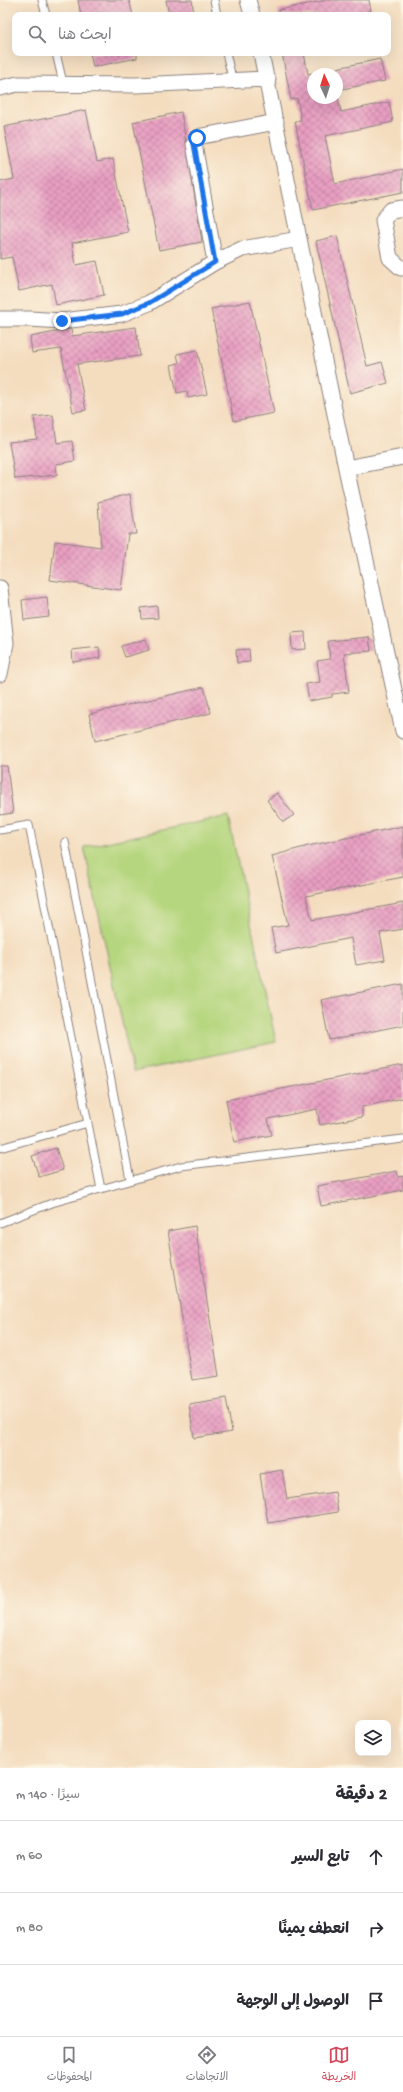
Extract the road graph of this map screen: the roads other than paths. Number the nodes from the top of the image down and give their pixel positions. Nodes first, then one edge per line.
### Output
1 (42, 0) edge
2 (214, 0) edge
3 (248, 0) edge
4 (45, 12) edge
5 (216, 12) edge
6 (251, 12) edge
7 (57, 56) edge
8 (227, 56) edge
9 (262, 56) edge
10 (268, 79) junction
11 (233, 82) junction
12 (63, 83) junction
13 (0, 88) edge
14 (276, 122) junction
15 (403, 208) edge
16 (299, 239) junction
17 (215, 262) junction
18 (403, 268) edge
19 (0, 319) edge
20 (403, 457) edge
21 (346, 468) junction
22 (0, 588) edge
23 (0, 674) edge
24 (403, 731) edge
25 (0, 830) edge
26 (65, 842) dead end
27 (88, 1123) junction
28 (403, 1139) edge
29 (0, 1148) edge
30 (130, 1179) junction
31 (101, 1189) junction
32 (0, 1223) edge

1 - 4 lane
2 - 5 lane
3 - 6 street
7 - 12 lane
8 - 11 lane
9 - 10 street
10 - 11 street
10 - 14 street
11 - 12 street
12 - 13 street
14 - 16 street
14 - 17 street
15 - 18 street
16 - 17 street
16 - 21 street
17 - 19 street
20 - 21 street
21 - 24 street
22 - 23 street
25 - 27 lane
26 - 30 lane
27 - 29 lane
27 - 31 lane
28 - 30 lane
30 - 31 lane
31 - 32 lane

